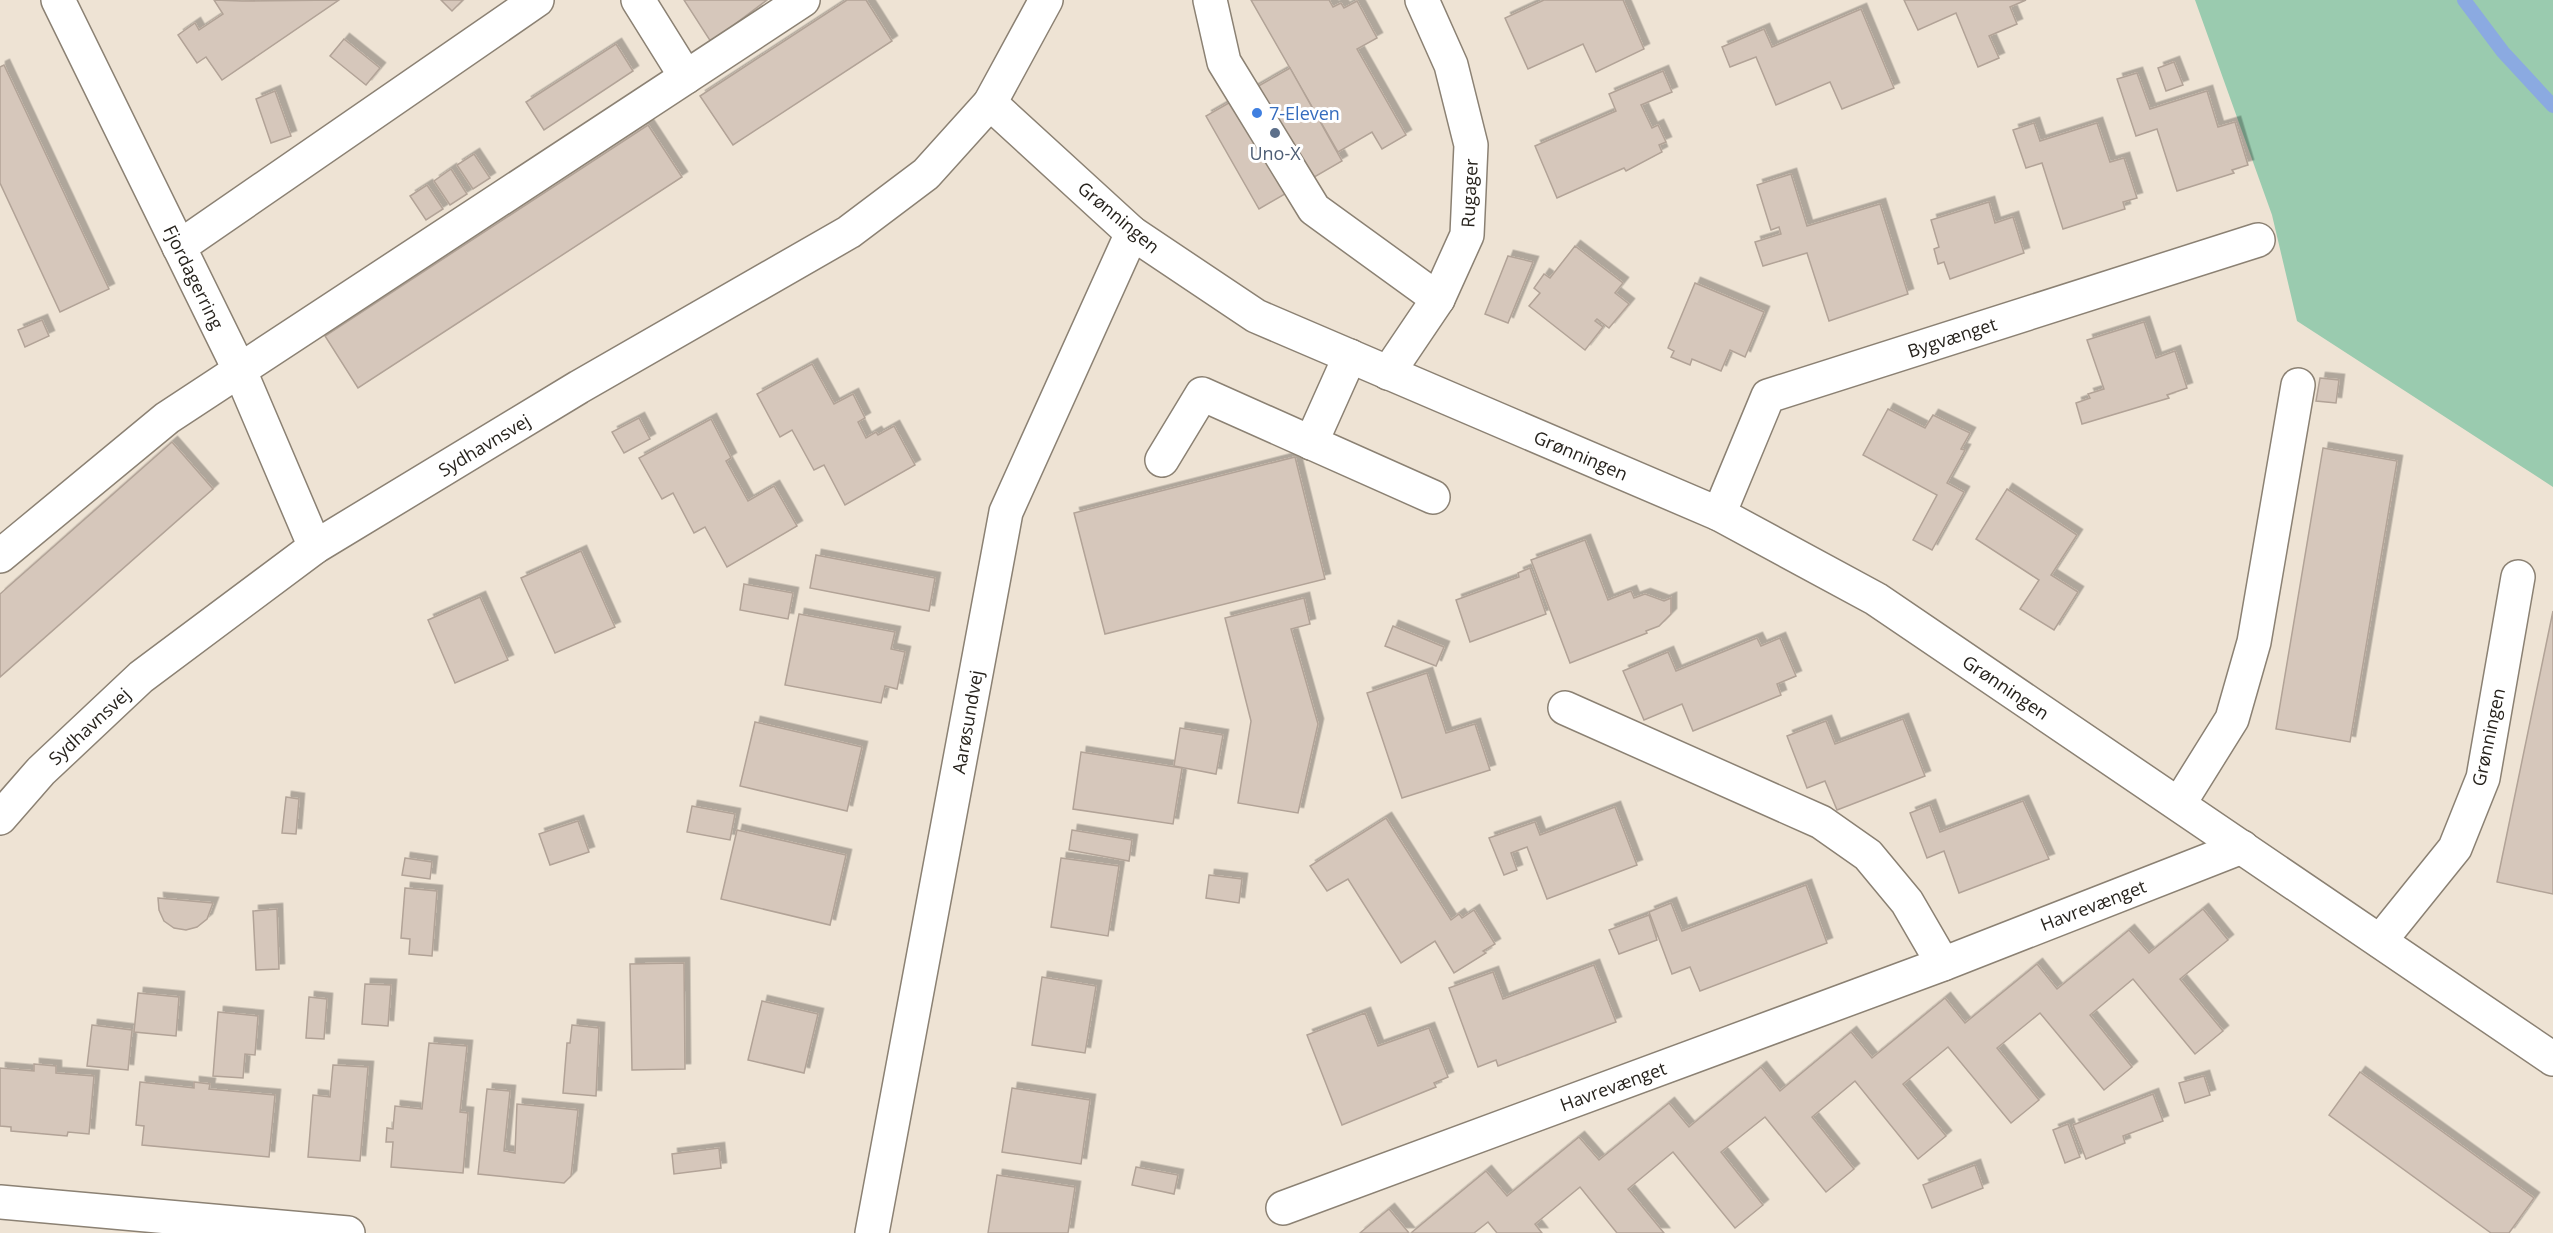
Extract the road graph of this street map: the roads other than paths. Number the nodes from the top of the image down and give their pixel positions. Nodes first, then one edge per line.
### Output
1 (537, 0) edge
2 (638, 0) edge
3 (803, 0) edge
4 (1046, 0) edge
5 (1210, 0) edge
6 (1422, 0) edge
7 (68, 3) edge
8 (686, 77) junction
9 (990, 103) junction
10 (1132, 233) junction
11 (2258, 240) dead end
12 (179, 247) junction
13 (1438, 299) junction
14 (1350, 357) junction
15 (240, 371) junction
16 (1388, 373) junction
17 (2298, 385) dead end
18 (1311, 443) junction
19 (1162, 460) dead end
20 (1433, 497) dead end
21 (1719, 514) junction
22 (315, 547) junction
23 (0, 556) edge
24 (2518, 577) dead end
25 (1565, 708) dead end
26 (2179, 804) junction
27 (0, 818) edge
28 (2242, 847) junction
29 (2380, 941) junction
30 (1943, 964) junction
31 (2553, 1059) edge
32 (0, 1202) edge
33 (1283, 1208) dead end
34 (60, 1220) edge
35 (348, 1233) edge
36 (872, 1233) edge

1 - 12 street
2 - 8 street
3 - 8 street
4 - 9 street, Sydhavnsvej
5 - 13 street
6 - 13 street, Rugager
7 - 12 street, Fjordagerring
8 - 15 street
9 - 10 street, Grønningen
9 - 22 street, Sydhavnsvej
10 - 14 street, Grønningen
10 - 36 street, Aarøsundvej
11 - 21 street, Bygvænget
12 - 15 street, Fjordagerring
13 - 16 street, Rugager
14 - 16 street, Grønningen
14 - 18 street
15 - 22 street, Fjordagerring
15 - 23 street
16 - 21 street, Grønningen
17 - 26 street
18 - 19 street
18 - 20 street
21 - 26 street, Grønningen
22 - 27 street, Sydhavnsvej
24 - 29 street, Grønningen
25 - 30 street
26 - 28 street, Grønningen
28 - 29 street, Grønningen
28 - 30 street, Havrevænget
29 - 31 street, Grønningen
30 - 33 street, Havrevænget
32 - 34 street
34 - 35 street

